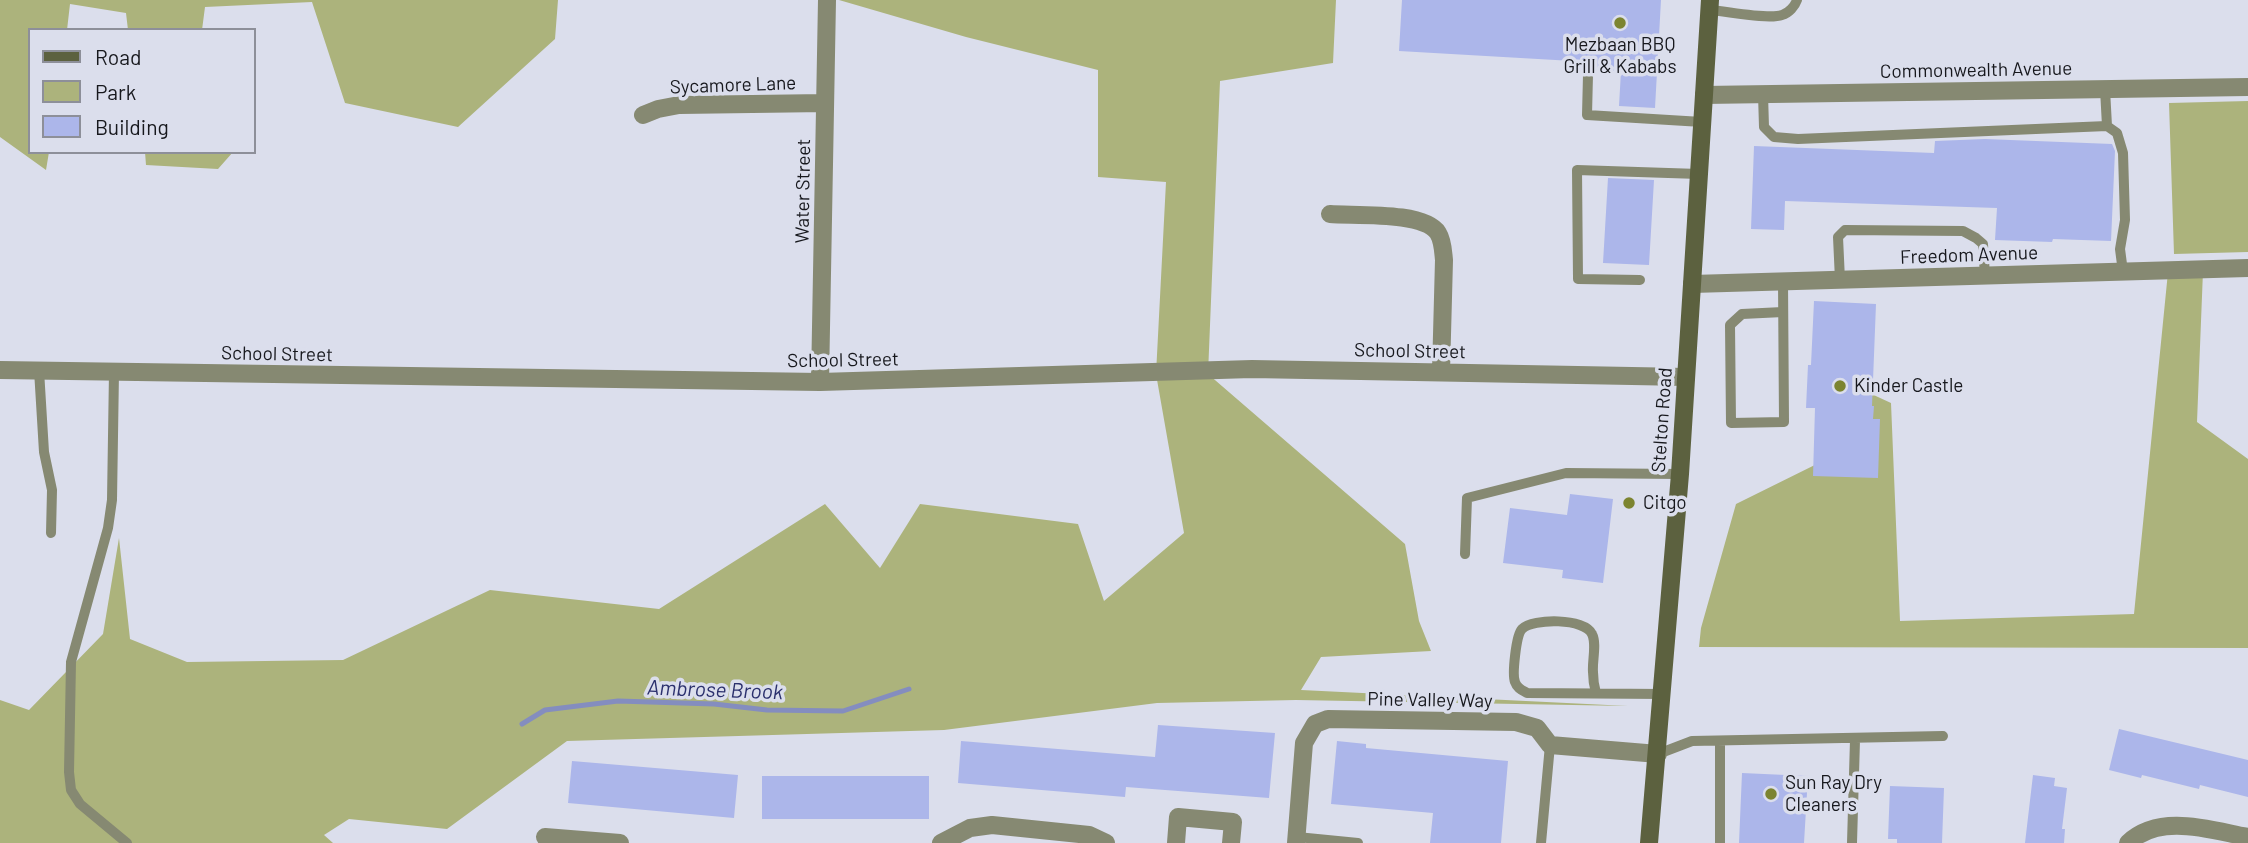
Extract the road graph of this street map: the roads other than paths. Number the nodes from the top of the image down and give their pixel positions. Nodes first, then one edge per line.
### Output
1 (827, 0) edge
2 (1797, 0) edge
3 (1710, 5) edge
4 (1588, 75) dead end
5 (2248, 87) edge
6 (2105, 89) junction
7 (1704, 94) junction
8 (1763, 94) junction
9 (825, 103) junction
10 (643, 115) dead end
11 (1702, 122) junction
12 (2107, 126) junction
13 (1699, 174) junction
14 (1330, 214) dead end
15 (2248, 268) edge
16 (2123, 272) junction
17 (1985, 276) junction
18 (1640, 280) dead end
19 (1840, 280) junction
20 (1783, 282) junction
21 (1692, 284) junction
22 (1783, 312) junction
23 (0, 370) edge
24 (39, 370) junction
25 (114, 372) junction
26 (1441, 372) junction
27 (1686, 377) junction
28 (820, 382) junction
29 (1680, 474) junction
30 (51, 533) dead end
31 (1465, 554) dead end
32 (1596, 694) junction
33 (1662, 694) junction
34 (1943, 736) dead end
35 (1855, 740) junction
36 (1720, 742) junction
37 (1550, 745) junction
38 (1658, 754) junction
39 (545, 837) dead end
40 (2248, 837) edge
41 (1296, 840) edge
42 (127, 843) edge
43 (620, 843) edge
44 (941, 843) edge
45 (1106, 843) edge
46 (1176, 843) edge
47 (1231, 843) edge
48 (1358, 843) edge
49 (1541, 843) edge
50 (1649, 843) edge
51 (1720, 843) edge
52 (1852, 843) edge
53 (2128, 843) edge

1 - 9 street, Water Street
2 - 3 lane
3 - 7 main road, Stelton Road
4 - 11 lane
5 - 6 street, Commonwealth Avenue
6 - 8 street, Commonwealth Avenue
6 - 12 lane
7 - 8 street, Commonwealth Avenue
7 - 11 main road, Stelton Road
8 - 12 lane
9 - 10 street, Sycamore Lane
9 - 28 street, Water Street
11 - 13 main road, Stelton Road
12 - 16 lane
13 - 18 lane
13 - 21 main road, Stelton Road
14 - 26 street
15 - 16 street, Freedom Avenue
16 - 17 street, Freedom Avenue
17 - 19 street, Freedom Avenue
17 - 19 lane
19 - 20 street, Freedom Avenue
20 - 21 street, Freedom Avenue
20 - 22 lane
21 - 27 main road, Stelton Road
22 - 22 lane
23 - 24 street, School Street
24 - 25 street, School Street
24 - 30 lane
25 - 28 street, School Street
25 - 42 lane
26 - 27 street, School Street
26 - 28 street, School Street
27 - 29 main road, Stelton Road
29 - 31 lane
29 - 33 main road, Stelton Road
32 - 32 lane
32 - 33 lane
33 - 38 main road, Stelton Road
34 - 35 lane
35 - 36 lane
35 - 52 lane
36 - 38 lane
36 - 51 lane
37 - 38 street
37 - 41 street, Pine Valley Way
37 - 49 lane
38 - 50 main road, Stelton Road
39 - 43 street
40 - 53 street
41 - 48 lane
44 - 45 street
46 - 47 street

